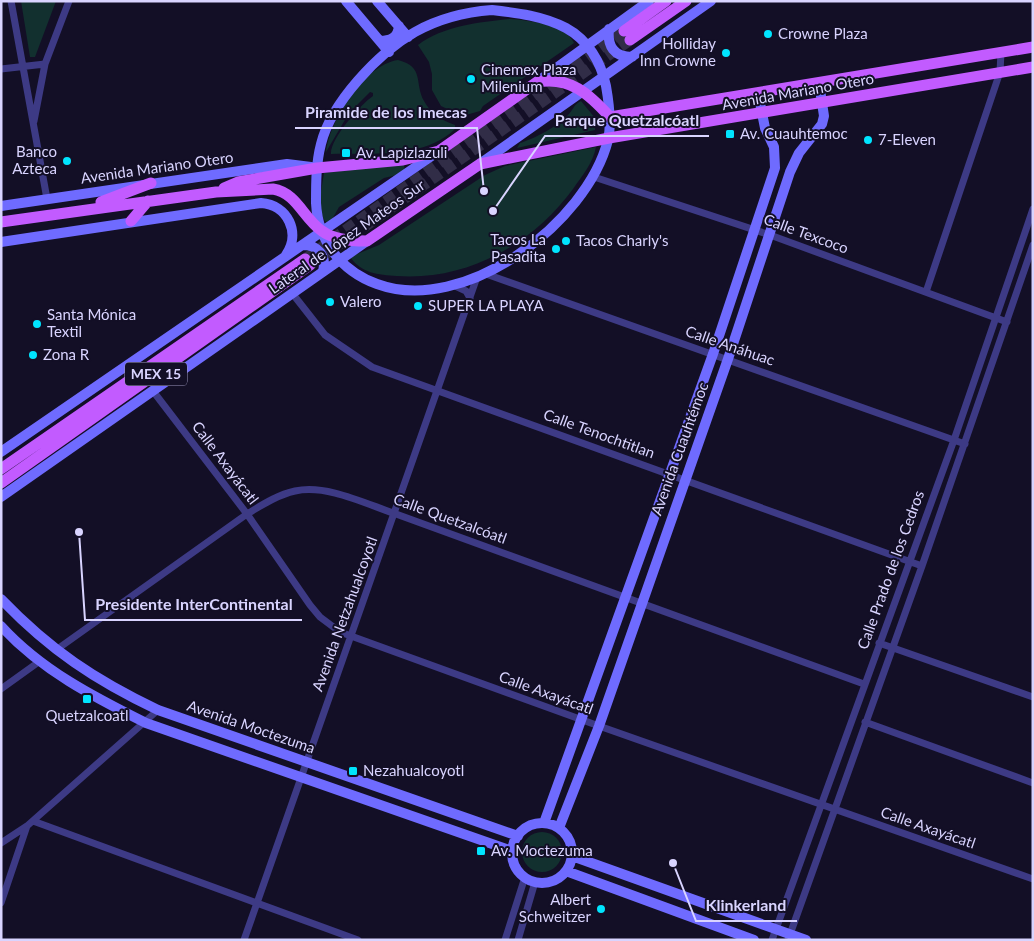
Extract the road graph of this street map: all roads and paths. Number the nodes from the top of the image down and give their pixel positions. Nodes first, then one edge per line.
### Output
1 (11, 1) edge
2 (69, 1) edge
3 (346, 1) edge
4 (377, 1) edge
5 (649, 1) edge
6 (666, 1) edge
7 (686, 1) edge
8 (711, 1) edge
9 (399, 26) junction
10 (609, 29) junction
11 (408, 37) junction
12 (380, 41) junction
13 (587, 46) junction
14 (1033, 47) edge
15 (390, 52) junction
16 (1001, 52) junction
17 (632, 57) junction
18 (45, 64) junction
19 (21, 66) junction
20 (1033, 67) edge
21 (1, 69) edge
22 (1000, 72) junction
23 (604, 76) junction
24 (537, 82) junction
25 (819, 83) junction
26 (584, 90) junction
27 (758, 93) junction
28 (822, 103) junction
29 (761, 114) junction
30 (610, 117) junction
31 (33, 126) junction
32 (609, 138) junction
33 (439, 151) junction
34 (480, 164) junction
35 (317, 168) junction
36 (594, 177) junction
37 (151, 183) junction
38 (262, 189) junction
39 (216, 192) junction
40 (47, 199) junction
41 (148, 201) junction
42 (1, 206) edge
43 (226, 207) junction
44 (83, 209) junction
45 (1033, 209) edge
46 (131, 221) junction
47 (1, 222) edge
48 (756, 230) junction
49 (320, 231) junction
50 (770, 235) junction
51 (366, 241) junction
52 (1, 242) edge
53 (303, 245) junction
54 (1033, 245) edge
55 (284, 258) junction
56 (339, 260) junction
57 (323, 271) junction
58 (482, 276) junction
59 (452, 285) junction
60 (926, 292) junction
61 (292, 293) junction
62 (470, 298) junction
63 (997, 318) junction
64 (1007, 322) junction
65 (713, 354) junction
66 (728, 360) junction
67 (153, 391) junction
68 (438, 391) junction
69 (954, 440) junction
70 (965, 444) junction
71 (1, 452) edge
72 (1, 468) edge
73 (669, 474) junction
74 (685, 480) junction
75 (1, 483) edge
76 (1, 497) edge
77 (247, 514) junction
78 (396, 514) junction
79 (910, 561) junction
80 (922, 566) junction
81 (626, 596) junction
82 (1, 599) edge
83 (641, 602) junction
84 (1, 626) edge
85 (351, 637) junction
86 (878, 643) junction
87 (893, 648) junction
88 (56, 650) junction
89 (40, 661) junction
90 (864, 684) junction
91 (1, 689) edge
92 (1033, 697) edge
93 (158, 710) junction
94 (582, 720) junction
95 (146, 722) junction
96 (865, 722) junction
97 (599, 726) junction
98 (307, 763) junction
99 (301, 778) junction
100 (1033, 783) edge
101 (820, 804) junction
102 (835, 809) junction
103 (544, 823) junction
104 (30, 824) junction
105 (559, 828) junction
106 (518, 836) junction
107 (1, 843) edge
108 (512, 851) junction
109 (572, 856) junction
110 (566, 871) junction
111 (530, 879) junction
112 (1033, 879) edge
113 (1, 903) edge
114 (257, 904) junction
115 (776, 929) junction
116 (789, 937) edge
117 (244, 940) edge
118 (358, 940) edge
119 (505, 940) edge
120 (518, 940) edge
121 (754, 940) edge
122 (772, 940) edge
123 (806, 940) edge

1 - 19 street
2 - 18 street
3 - 12 street
4 - 9 street
5 - 10 street, Lateral de López Mateos Sur
6 - 7 main road
8 - 17 street, Lateral de López Mateos Sur
9 - 11 street
9 - 12 street
10 - 13 street, Lateral de López Mateos Sur
10 - 17 street
11 - 13 street
11 - 15 street
12 - 15 street
13 - 23 street
13 - 24 street, Lateral de López Mateos Sur
14 - 16 main road, Avenida Mariano Otero
15 - 35 street
16 - 22 street
16 - 25 main road, Avenida Mariano Otero
17 - 23 street, Lateral de López Mateos Sur
18 - 19 street
18 - 31 street
19 - 21 street
19 - 31 street
20 - 22 main road, Avenida Mariano Otero
22 - 28 main road, Avenida Mariano Otero
22 - 60 street
23 - 26 street, Lateral de López Mateos Sur
23 - 30 street
24 - 26 main road
24 - 33 main road, Lateral de López Mateos Sur
25 - 27 main road, Avenida Mariano Otero
25 - 28 street, Avenida Cuauhtémoc
26 - 30 main road
26 - 34 street, Lateral de López Mateos Sur
27 - 29 street, Avenida Cuauhtémoc
27 - 30 main road, Avenida Mariano Otero
28 - 29 main road, Avenida Mariano Otero
28 - 50 street, Avenida Cuauhtémoc
29 - 32 main road, Avenida Mariano Otero
29 - 48 street, Avenida Cuauhtémoc
30 - 32 street
31 - 40 street
32 - 34 main road, Avenida Mariano Otero
32 - 36 street
33 - 35 main road, Avenida Mariano Otero
33 - 49 street, Lateral de López Mateos Sur
34 - 51 main road, Lateral de López Mateos Sur
35 - 37 street, Avenida Mariano Otero
35 - 39 main road, Avenida Mariano Otero
35 - 49 street
36 - 48 street, Calle Texcoco
36 - 58 street
37 - 40 street, Avenida Mariano Otero
37 - 44 main road
38 - 39 main road, Avenida Mariano Otero
38 - 43 street
38 - 49 main road, Avenida Mariano Otero
39 - 41 main road, Avenida Mariano Otero
40 - 42 street, Avenida Mariano Otero
41 - 44 main road, Avenida Mariano Otero
41 - 46 main road
43 - 46 street
43 - 55 street
44 - 47 main road, Avenida Mariano Otero
45 - 63 street, Calle Prado de los Cedros
46 - 52 street
48 - 50 street, Calle Texcoco
48 - 65 street, Avenida Cuauhtémoc
49 - 51 main road
49 - 53 street, Lateral de López Mateos Sur
49 - 56 street
50 - 60 street, Calle Texcoco
50 - 66 street, Avenida Cuauhtémoc
51 - 56 street, Lateral de López Mateos Sur
53 - 55 street, Lateral de López Mateos Sur
53 - 57 street
54 - 64 street, Calle Prado de los Cedros
55 - 71 street, Lateral de López Mateos Sur
56 - 57 street, Lateral de López Mateos Sur
56 - 59 street
57 - 61 street, Lateral de López Mateos Sur
58 - 59 street
58 - 62 street, Avenida Netzahualcoyotl
58 - 65 street, Calle Anáhuac
59 - 62 street
60 - 63 street, Calle Texcoco
61 - 67 street, Lateral de López Mateos Sur
61 - 68 street, Calle Tenochtitlan
62 - 68 street, Avenida Netzahualcoyotl
63 - 64 street, Calle Texcoco
63 - 69 street, Calle Prado de los Cedros
64 - 70 street, Calle Prado de los Cedros
65 - 66 street, Calle Anáhuac
65 - 73 street, Avenida Cuauhtémoc
66 - 69 street, Calle Anáhuac
66 - 74 street, Avenida Cuauhtémoc
67 - 76 street, Lateral de López Mateos Sur
67 - 77 street, Calle Axayácatl
68 - 73 street, Calle Tenochtitlan
68 - 78 street, Avenida Netzahualcoyotl
69 - 70 street, Calle Anáhuac
69 - 79 street, Calle Prado de los Cedros
70 - 80 street, Calle Prado de los Cedros
72 - 75 main road, MEX 15
73 - 74 street, Calle Tenochtitlan
73 - 81 street, Avenida Cuauhtémoc
74 - 79 street, Calle Tenochtitlan
74 - 83 street, Avenida Cuauhtémoc
77 - 78 street, Calle Quetzalcóatl
77 - 85 street, Calle Axayácatl
77 - 88 street, Calle Quetzalcóatl
78 - 81 street, Calle Quetzalcóatl
78 - 85 street, Avenida Netzahualcoyotl
79 - 80 street, Calle Tenochtitlan
79 - 86 street, Calle Prado de los Cedros
80 - 87 street, Calle Prado de los Cedros
81 - 83 street, Calle Quetzalcóatl
81 - 94 street, Avenida Cuauhtémoc
82 - 88 street, Avenida Moctezuma
83 - 90 street, Calle Quetzalcóatl
83 - 97 street, Avenida Cuauhtémoc
84 - 89 street, Avenida Moctezuma
85 - 94 street, Calle Axayácatl
85 - 98 street, Avenida Netzahualcoyotl
86 - 87 street
86 - 90 street, Calle Prado de los Cedros
87 - 92 street
87 - 96 street, Calle Prado de los Cedros
88 - 93 street, Avenida Moctezuma
89 - 91 street
89 - 95 street, Avenida Moctezuma
90 - 101 street, Calle Prado de los Cedros
93 - 95 street
93 - 98 street, Avenida Moctezuma
94 - 97 street, Calle Axayácatl
94 - 103 street, Avenida Cuauhtémoc
95 - 99 street, Avenida Moctezuma
95 - 104 street
96 - 100 street
96 - 102 street, Calle Prado de los Cedros
97 - 101 street, Calle Axayácatl
97 - 105 street, Avenida Cuauhtémoc
98 - 99 street, Avenida Netzahualcoyotl
98 - 106 street, Avenida Moctezuma
99 - 108 street, Avenida Moctezuma
99 - 114 street, Avenida Netzahualcoyotl
101 - 102 street, Calle Axayácatl
101 - 115 street, Calle Prado de los Cedros
102 - 112 street, Calle Axayácatl
102 - 116 street, Calle Prado de los Cedros
103 - 105 street
103 - 106 street
104 - 107 street
104 - 113 street
104 - 114 street
105 - 109 street
106 - 108 street
108 - 111 street
109 - 110 street
109 - 115 street
110 - 111 street
110 - 121 street
111 - 119 street
111 - 120 street
114 - 117 street, Avenida Netzahualcoyotl
114 - 118 street
115 - 116 street
115 - 122 street, Calle Prado de los Cedros
116 - 123 street

